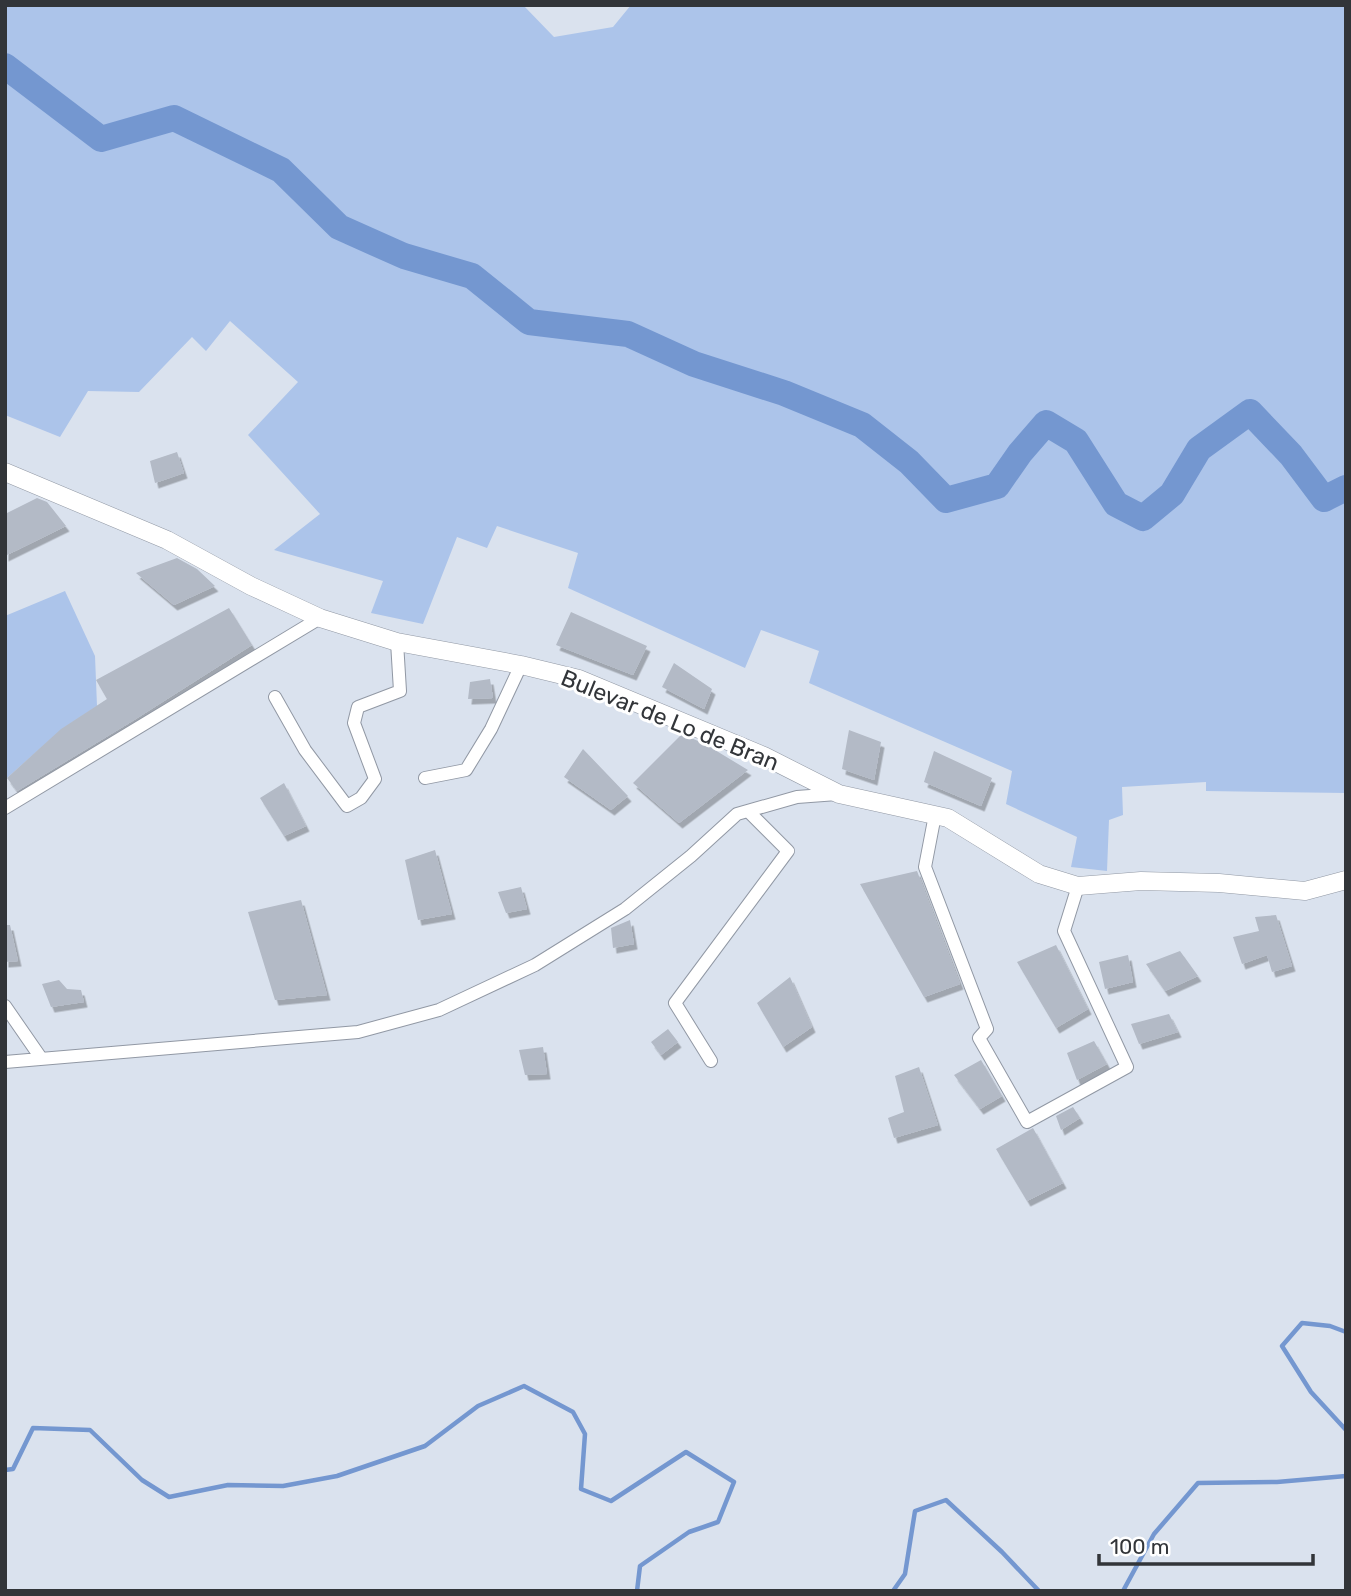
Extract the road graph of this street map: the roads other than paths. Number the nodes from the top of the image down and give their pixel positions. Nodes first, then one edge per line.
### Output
1 (5, 472) edge
2 (320, 618) junction
3 (397, 642) junction
4 (520, 665) junction
5 (275, 697) dead end
6 (425, 778) dead end
7 (839, 794) junction
8 (5, 808) edge
9 (748, 811) junction
10 (935, 815) junction
11 (1346, 880) edge
12 (1078, 886) junction
13 (5, 1006) edge
14 (41, 1058) junction
15 (711, 1061) dead end
16 (5, 1062) edge

1 - 2 street, Bulevar de Lo de Bran
2 - 3 street, Bulevar de Lo de Bran
2 - 8 street
3 - 4 street, Bulevar de Lo de Bran
3 - 5 street
4 - 6 street
4 - 7 street, Bulevar de Lo de Bran
7 - 9 street
7 - 10 street, Bulevar de Lo de Bran
9 - 14 street
9 - 15 street
10 - 12 street, Bulevar de Lo de Bran
10 - 12 street
11 - 12 street, Bulevar de Lo de Bran
13 - 14 street
14 - 16 street

